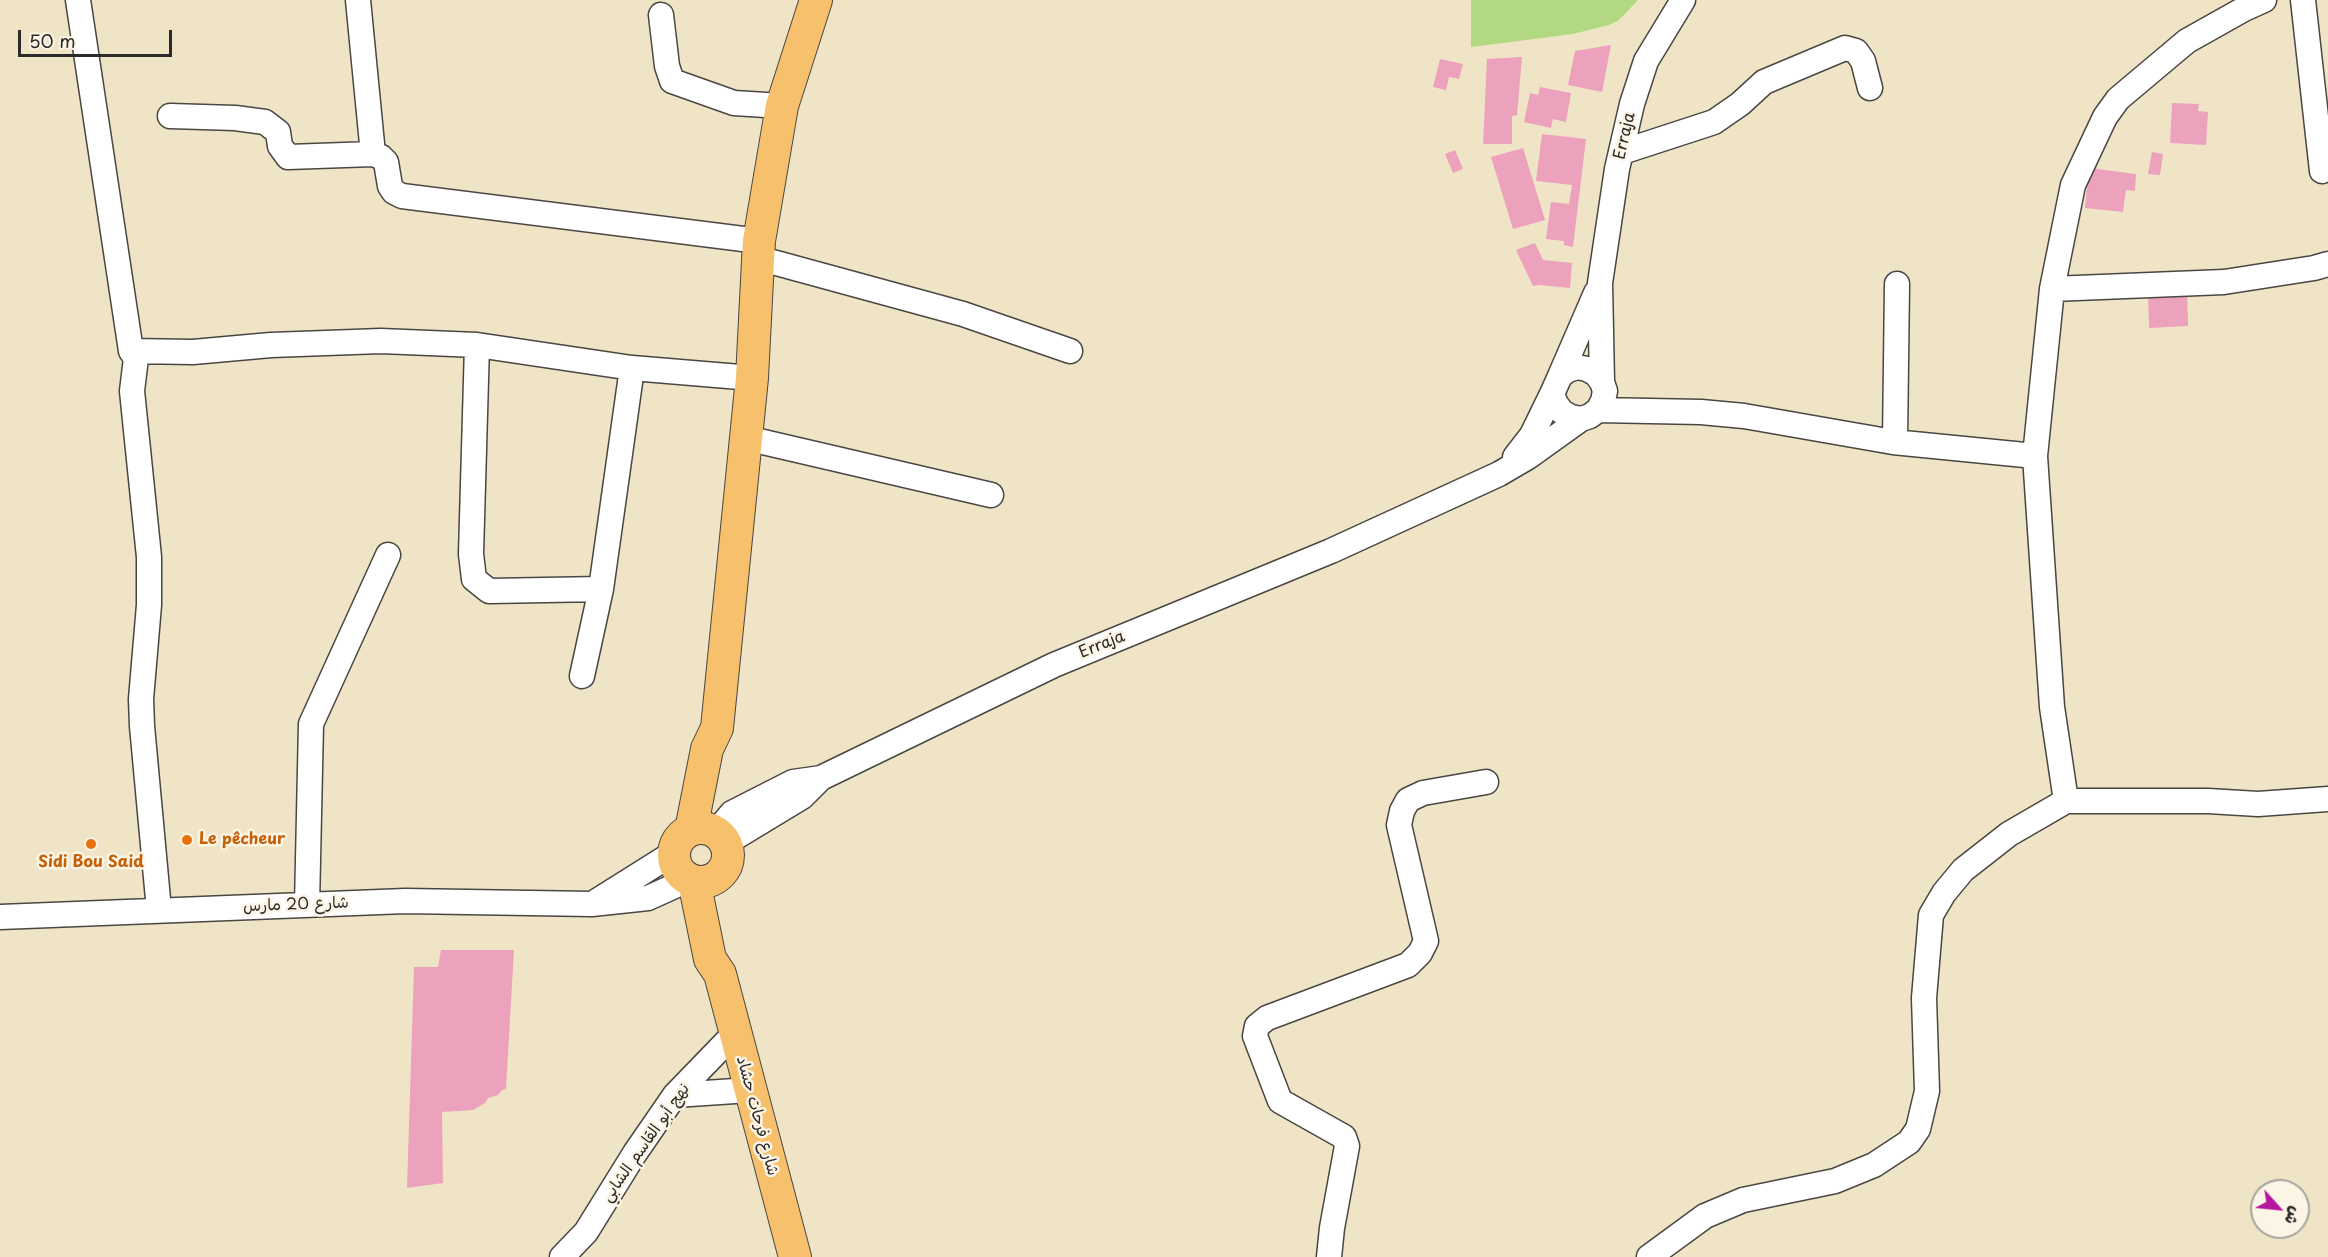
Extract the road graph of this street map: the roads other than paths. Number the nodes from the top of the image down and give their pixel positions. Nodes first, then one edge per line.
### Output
1 (78, 0) edge
2 (358, 0) edge
3 (816, 0) edge
4 (1683, 0) edge
5 (2264, 0) edge
6 (2303, 0) edge
7 (661, 15) dead end
8 (1870, 88) dead end
9 (782, 106) junction
10 (170, 116) dead end
11 (1622, 152) junction
12 (372, 154) junction
13 (2322, 171) dead end
14 (759, 249) junction
15 (2328, 264) edge
16 (1600, 283) junction
17 (1897, 284) dead end
18 (2052, 289) junction
19 (477, 345) junction
20 (131, 351) junction
21 (1070, 351) dead end
22 (632, 368) junction
23 (752, 378) junction
24 (1556, 385) junction
25 (1596, 400) junction
26 (746, 438) junction
27 (1895, 442) junction
28 (2035, 456) junction
29 (1499, 474) junction
30 (991, 495) dead end
31 (388, 555) dead end
32 (601, 589) junction
33 (582, 676) dead end
34 (1486, 782) dead end
35 (2328, 799) edge
36 (2066, 801) junction
37 (704, 837) junction
38 (700, 879) junction
39 (307, 904) junction
40 (592, 904) junction
41 (159, 910) junction
42 (0, 917) edge
43 (735, 1033) junction
44 (750, 1090) junction
45 (675, 1095) junction
46 (586, 1232) junction
47 (562, 1257) edge
48 (587, 1257) edge
49 (795, 1257) edge
50 (1329, 1257) edge
51 (1649, 1257) edge

1 - 20 street
2 - 12 street
3 - 9 main road
4 - 11 street, Erraja
5 - 18 street
6 - 13 street
7 - 9 street
8 - 11 street
9 - 14 main road
10 - 12 street
11 - 16 street, Erraja
12 - 14 street
14 - 21 street
14 - 23 main road
15 - 18 street
16 - 24 street
16 - 25 street
17 - 27 street
18 - 28 street
19 - 20 street
19 - 22 street
19 - 32 street
20 - 41 street
22 - 23 street
22 - 32 street
23 - 26 main road
24 - 25 street
24 - 25 street
24 - 29 street
25 - 27 street
25 - 29 street, Erraja
26 - 30 street
26 - 37 main road
27 - 28 street
28 - 36 street
29 - 37 street, Erraja
31 - 39 street
32 - 33 street
34 - 50 street
35 - 36 street
36 - 51 street
37 - 38 main road, شارع فرحات حشاد
37 - 38 main road
37 - 40 street
38 - 40 street, شارع 20 مارس
38 - 43 main road, شارع فرحات حشاد
39 - 40 street, شارع 20 مارس
39 - 41 street, شارع 20 مارس
41 - 42 street, شارع 20 مارس
43 - 44 main road, شارع فرحات حشاد
43 - 45 street, نهج أبو القاسم الشابي
44 - 45 street
44 - 49 main road, شارع فرحات حشاد
45 - 46 street, نهج أبو القاسم الشابي
46 - 47 street, نهج أبو القاسم الشابي
46 - 48 street

